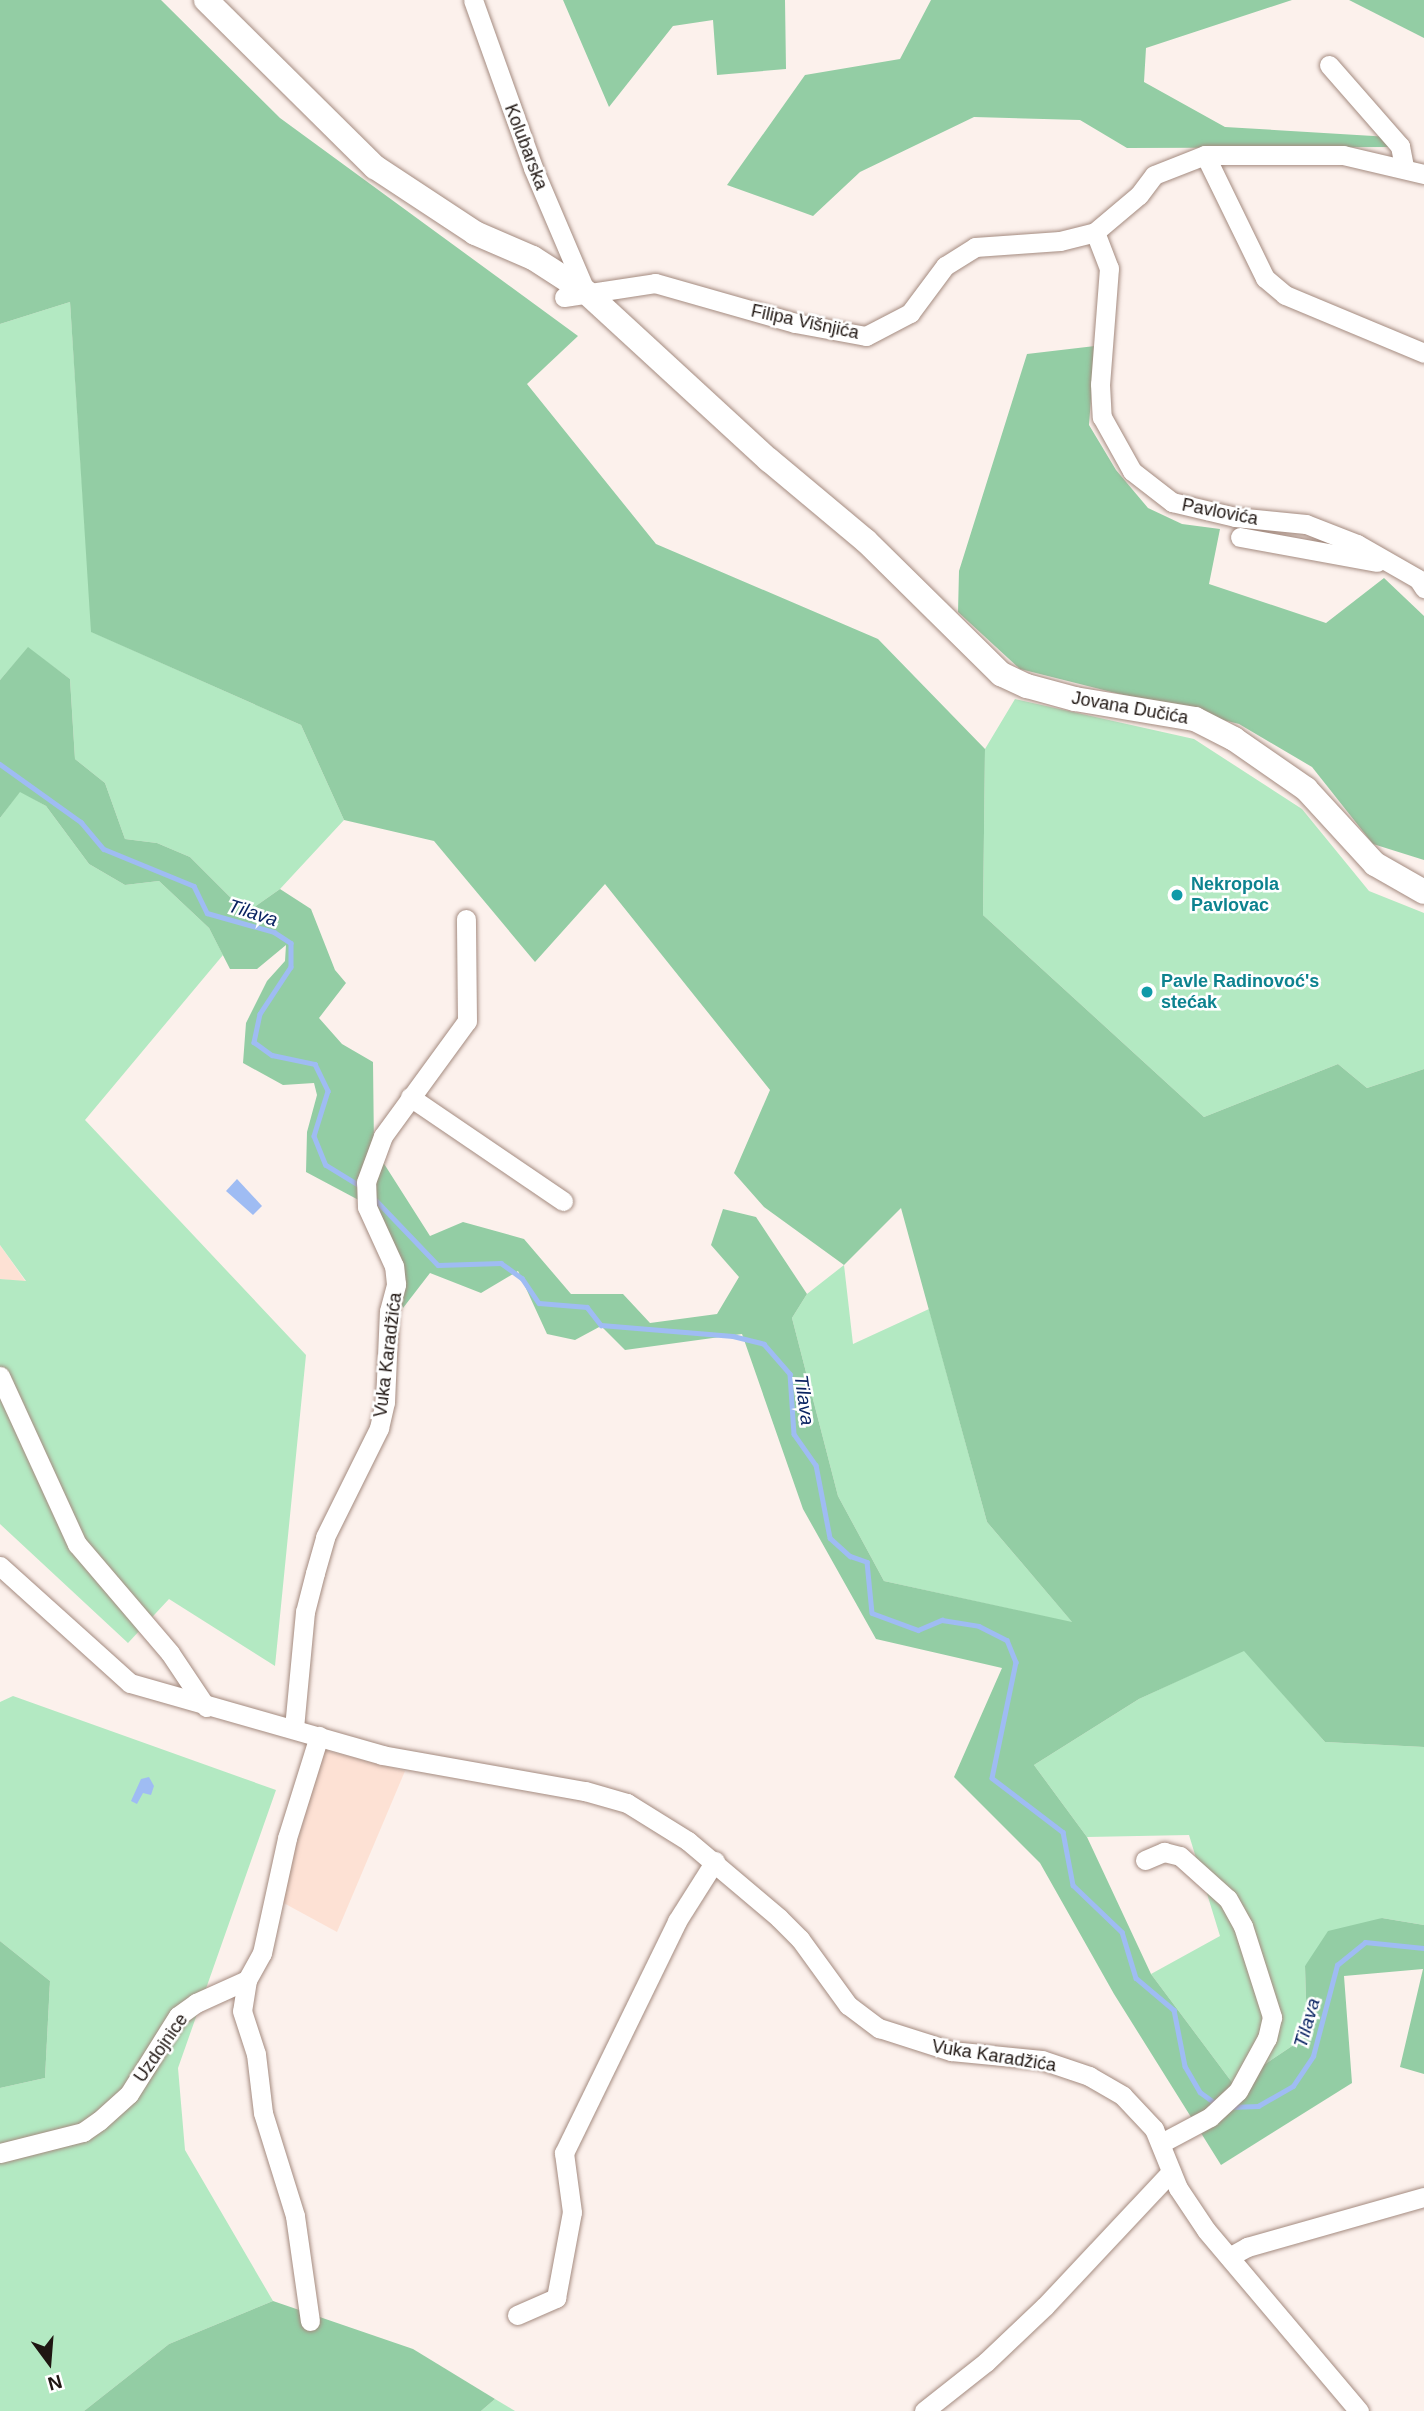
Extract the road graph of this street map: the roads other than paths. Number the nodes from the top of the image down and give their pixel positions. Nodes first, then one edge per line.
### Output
1 (205, 0) edge
2 (473, 0) edge
3 (1329, 65) dead end
4 (1205, 155) junction
5 (1404, 167) junction
6 (1424, 174) edge
7 (1095, 232) junction
8 (575, 295) junction
9 (1424, 353) edge
10 (1240, 537) dead end
11 (1392, 565) junction
12 (1424, 588) edge
13 (1424, 892) edge
14 (466, 919) dead end
15 (410, 1097) junction
16 (563, 1201) dead end
17 (0, 1376) edge
18 (0, 1566) edge
19 (206, 1707) junction
20 (294, 1728) junction
21 (319, 1736) junction
22 (1145, 1860) dead end
23 (715, 1861) junction
24 (247, 1980) junction
25 (1161, 2143) junction
26 (0, 2153) edge
27 (1171, 2172) junction
28 (1424, 2197) edge
29 (1229, 2257) junction
30 (517, 2315) dead end
31 (310, 2320) dead end
32 (924, 2411) edge
33 (1359, 2411) edge

1 - 8 main road
2 - 8 street, Kolubarska
3 - 5 street
4 - 5 street, Filipa Višnjića
4 - 7 street, Filipa Višnjića
4 - 9 street
5 - 6 street, Filipa Višnjića
7 - 8 street, Filipa Višnjića
7 - 11 street, Pavlovića
8 - 13 main road, Jovana Dučića
10 - 11 street, Pavlovića
11 - 12 street, Pavlovića
14 - 15 street, Vuka Karadžića
15 - 16 street
15 - 20 street, Vuka Karadžića
17 - 19 street
18 - 19 street, Vuka Karadžića
19 - 20 street, Vuka Karadžića
20 - 21 street, Vuka Karadžića
21 - 23 street, Vuka Karadžića
21 - 24 street
22 - 25 street
23 - 25 street, Vuka Karadžića
23 - 30 street
24 - 26 street, Uzdojnice
24 - 31 street
25 - 27 street, Vuka Karadžića
27 - 29 street, Vuka Karadžića
27 - 32 street
28 - 29 street
29 - 33 street, Vuka Karadžića

